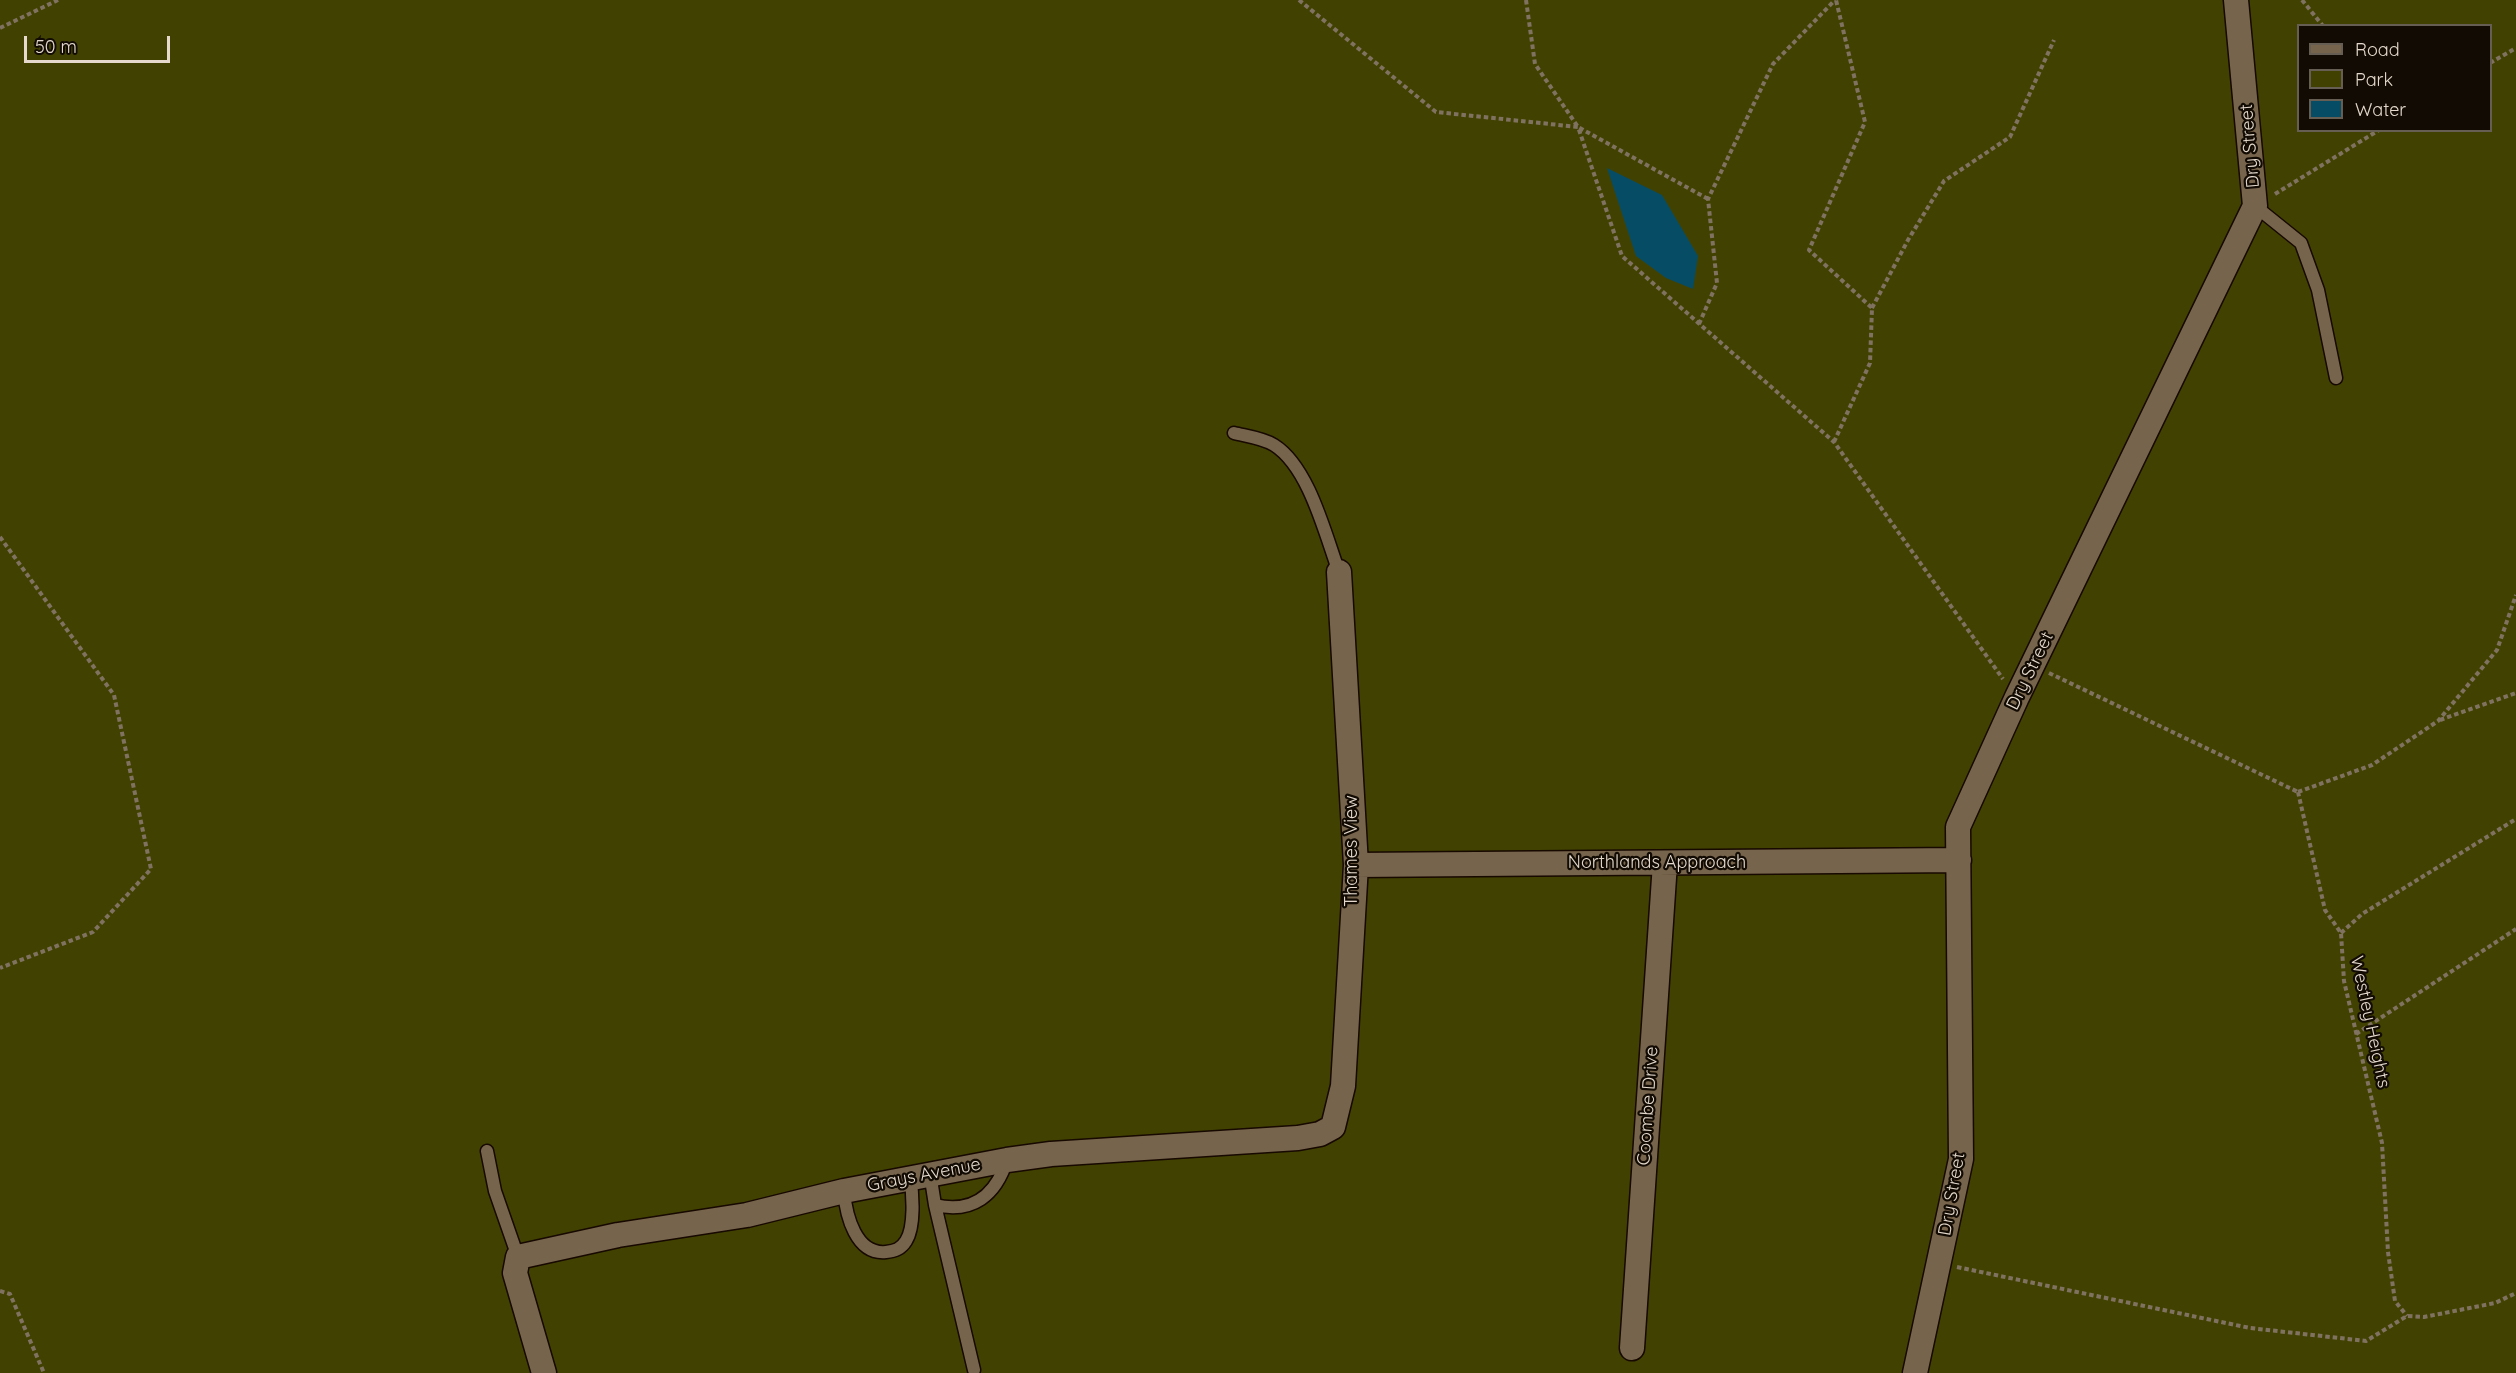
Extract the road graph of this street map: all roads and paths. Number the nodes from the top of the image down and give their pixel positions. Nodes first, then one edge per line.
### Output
1 (58, 0) edge
2 (1299, 0) edge
3 (1526, 0) edge
4 (1836, 0) edge
5 (2236, 0) edge
6 (2302, 0) edge
7 (2321, 24) edge
8 (0, 28) edge
9 (2054, 40) dead end
10 (2516, 48) edge
11 (2492, 62) edge
12 (1578, 127) junction
13 (2376, 132) edge
14 (1708, 199) junction
15 (2255, 206) junction
16 (1872, 308) junction
17 (1700, 324) junction
18 (2336, 378) dead end
19 (1234, 433) dead end
20 (1834, 442) junction
21 (0, 537) edge
22 (1340, 572) joint
23 (2516, 595) edge
24 (2033, 664) junction
25 (2516, 693) edge
26 (2017, 697) junction
27 (2438, 721) junction
28 (2298, 792) junction
29 (2516, 819) edge
30 (1959, 860) junction
31 (1665, 863) junction
32 (1356, 865) junction
33 (2516, 928) edge
34 (2341, 933) junction
35 (0, 968) edge
36 (2356, 1034) junction
37 (1333, 1128) joint
38 (487, 1151) dead end
39 (1007, 1160) junction
40 (920, 1175) junction
41 (844, 1191) junction
42 (935, 1205) junction
43 (518, 1257) junction
44 (1938, 1263) junction
45 (0, 1291) edge
46 (2516, 1293) edge
47 (2407, 1316) junction
48 (1632, 1348) dead end
49 (974, 1370) dead end
50 (44, 1373) edge
51 (544, 1373) edge
52 (1915, 1373) edge

1 - 8 path
2 - 12 path
3 - 12 path
4 - 14 path
4 - 16 path
5 - 15 street, Dry Street
6 - 7 path
9 - 16 path
10 - 11 path
12 - 14 path
12 - 17 path
13 - 15 path
14 - 17 path
15 - 18 lane
15 - 24 street, Dry Street
16 - 20 path
17 - 20 path
19 - 22 lane
20 - 26 path
21 - 35 path
22 - 32 street, Thames View
23 - 27 path
24 - 26 street, Dry Street
24 - 28 path
25 - 27 path
26 - 30 street, Dry Street
27 - 28 path
28 - 34 path, Westley Heights
29 - 34 path
30 - 31 street, Northlands Approach
30 - 44 street, Dry Street
31 - 32 street, Northlands Approach
31 - 48 street, Coombe Drive
32 - 37 street, Thames View
33 - 36 path
34 - 36 path, Westley Heights
36 - 47 path, Westley Heights
37 - 39 street, Grays Avenue
38 - 43 lane
39 - 40 street, Grays Avenue
39 - 42 lane
40 - 41 street, Grays Avenue
40 - 41 lane
40 - 42 lane
41 - 43 street, Grays Avenue
42 - 49 lane
43 - 51 street
44 - 47 path
44 - 52 street, Dry Street
45 - 50 path
46 - 47 path

